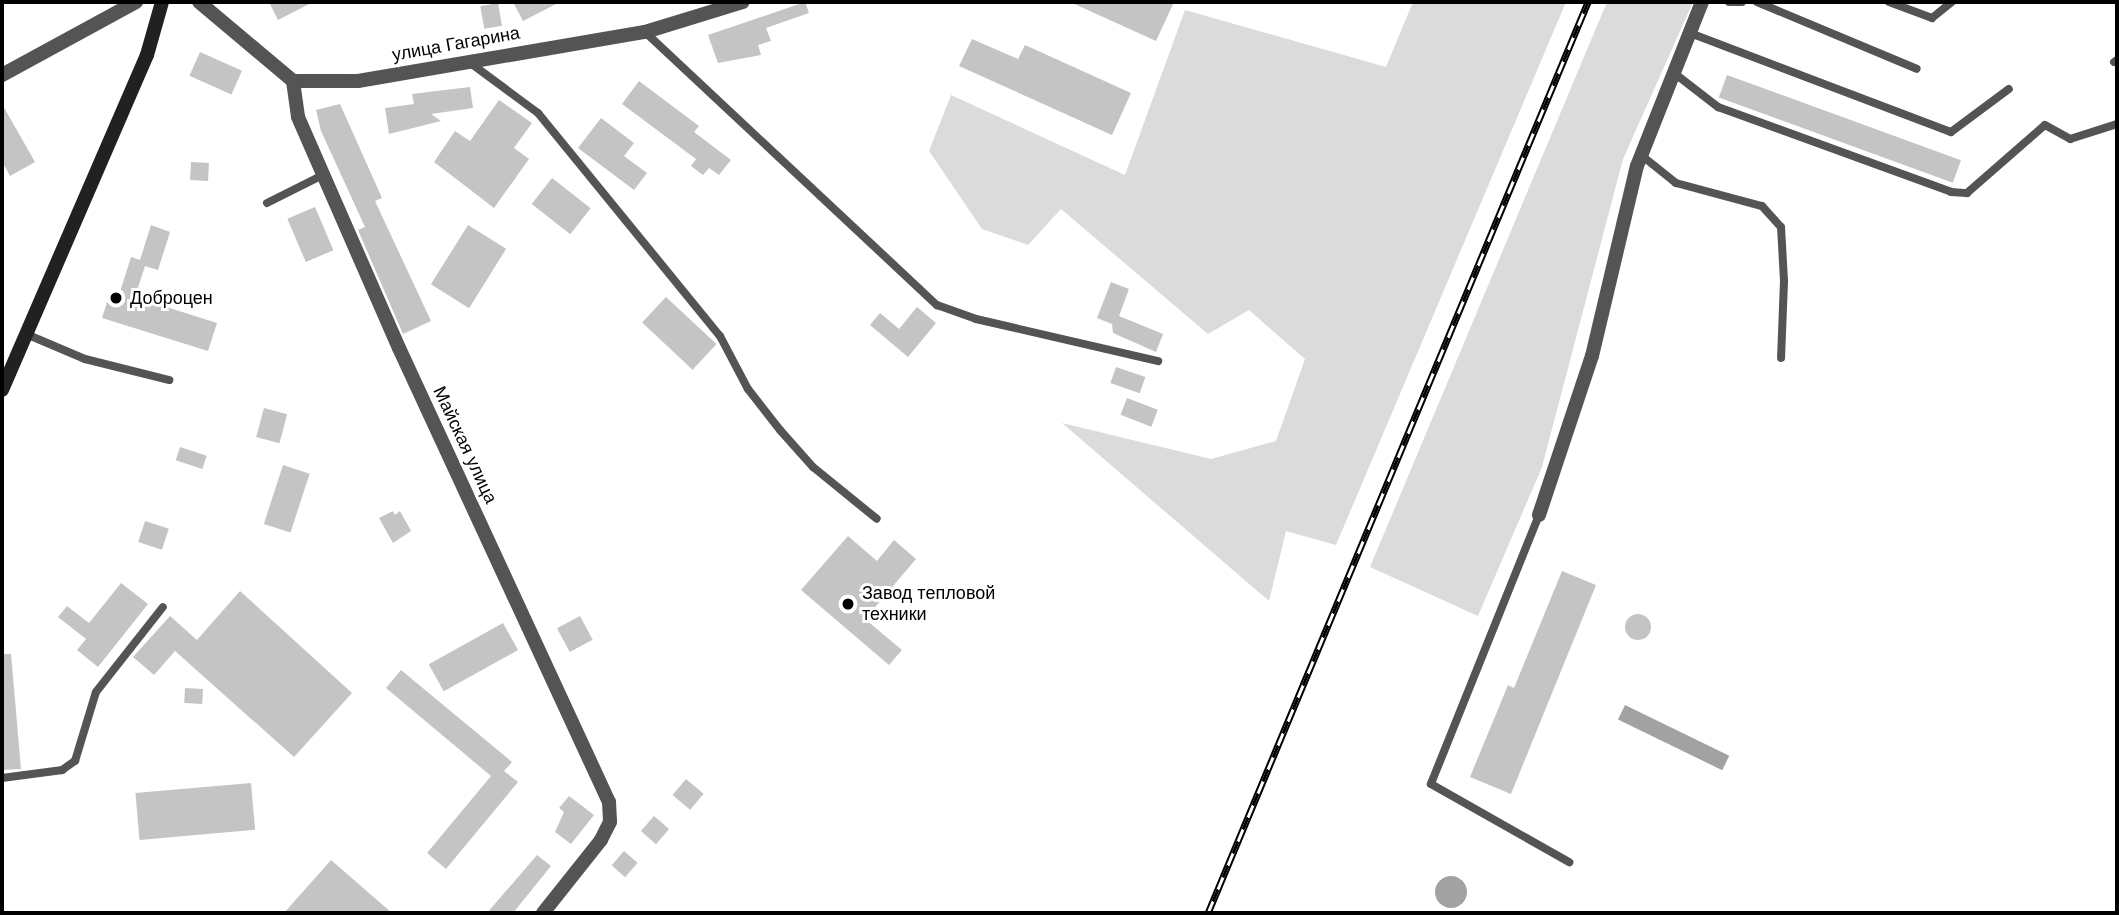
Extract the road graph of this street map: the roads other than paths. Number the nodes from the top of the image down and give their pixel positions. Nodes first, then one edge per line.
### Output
1 (135, 2) edge
2 (162, 2) edge
3 (199, 2) edge
4 (743, 2) edge
5 (1702, 2) edge
6 (1729, 2) edge
7 (1742, 2) edge
8 (1757, 2) edge
9 (1889, 2) edge
10 (1952, 2) edge
11 (645, 32) junction
12 (1690, 33) junction
13 (467, 60) junction
14 (1917, 69) dead end
15 (1674, 73) junction
16 (2, 75) edge
17 (292, 81) junction
18 (2009, 89) dead end
19 (2117, 124) edge
20 (1641, 155) junction
21 (323, 176) junction
22 (267, 203) dead end
23 (26, 334) junction
24 (1781, 358) dead end
25 (1158, 361) dead end
26 (169, 380) dead end
27 (2, 390) edge
28 (1539, 515) joint
29 (877, 519) dead end
30 (163, 607) dead end
31 (2, 778) edge
32 (1569, 862) dead end
33 (543, 913) edge

1 - 16 street
2 - 23 main road
3 - 17 street
4 - 11 street, улица Гагарина
5 - 12 street
6 - 7 lane
8 - 14 lane
9 - 10 lane
11 - 13 street, улица Гагарина
11 - 25 lane
12 - 15 street
12 - 18 lane
13 - 17 street, улица Гагарина
13 - 29 lane
15 - 19 lane
15 - 20 street
17 - 21 street, Майская улица
20 - 24 lane
20 - 28 street
21 - 22 lane
21 - 33 street, Майская улица
23 - 26 lane
23 - 27 main road
28 - 32 lane
30 - 31 lane

